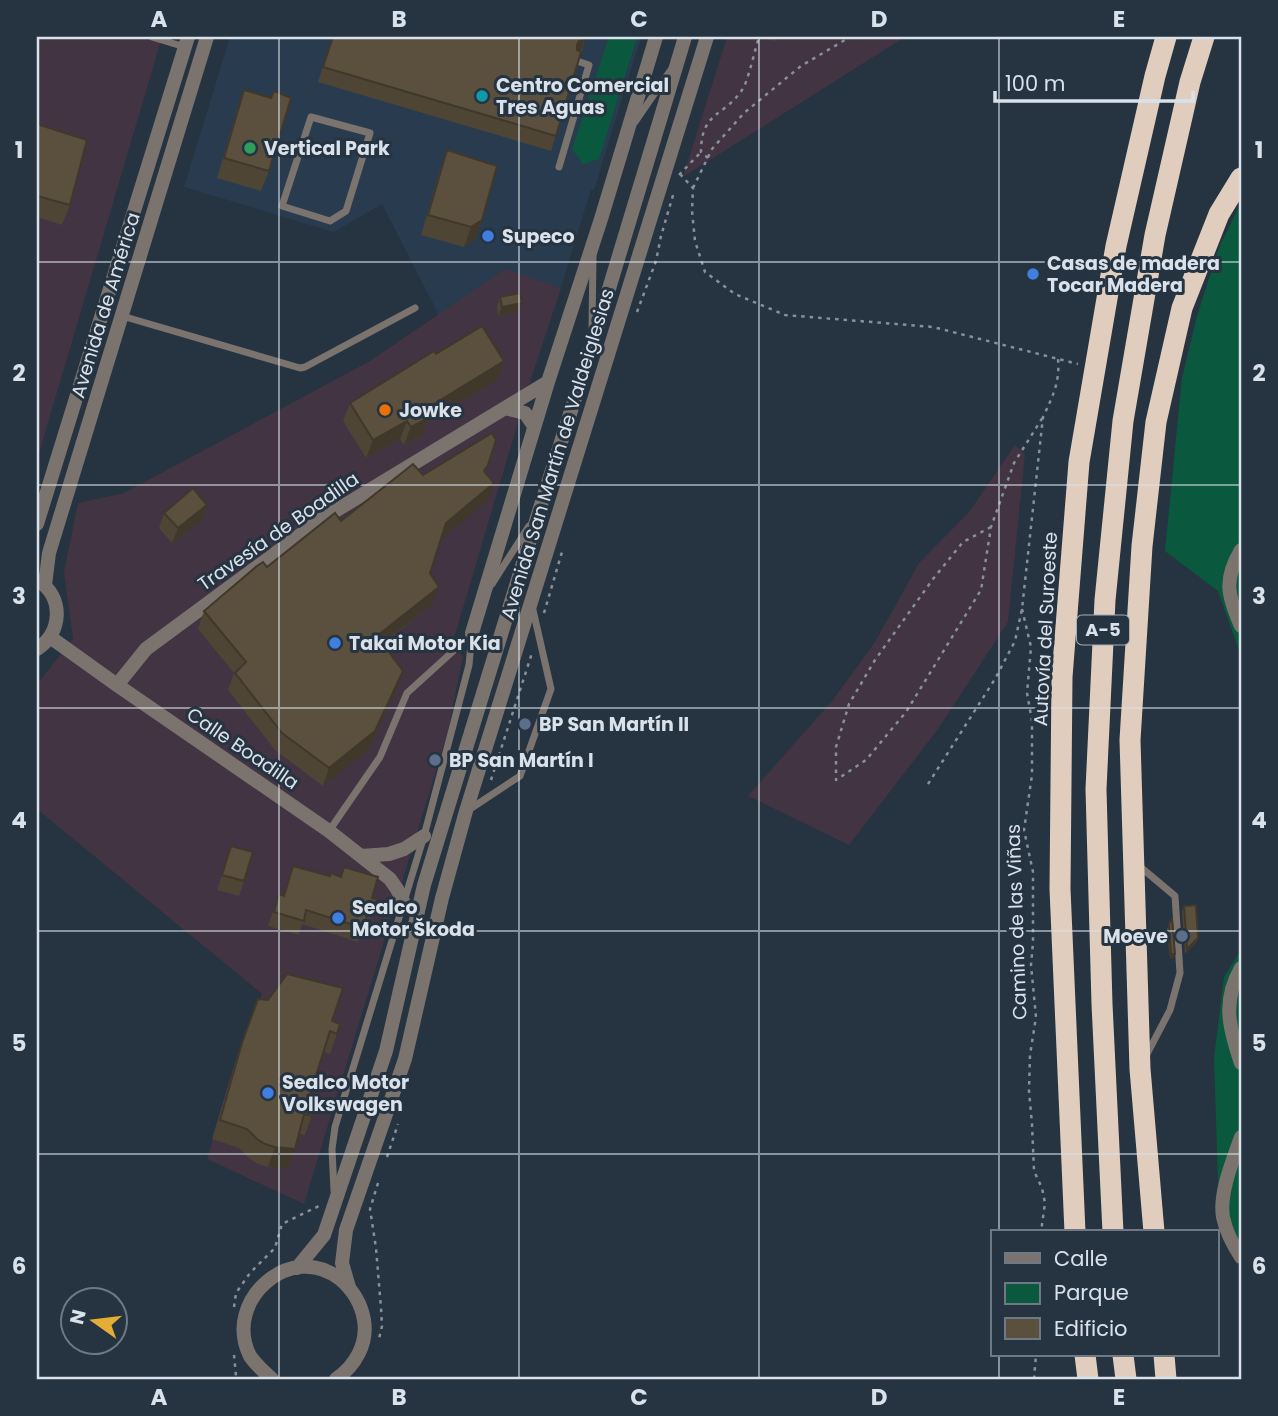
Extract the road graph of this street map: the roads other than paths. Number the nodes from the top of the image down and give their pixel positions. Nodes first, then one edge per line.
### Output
1 (152, 37) edge
2 (207, 37) edge
3 (656, 37) edge
4 (685, 37) edge
5 (707, 37) edge
6 (1204, 37) edge
7 (1164, 41) edge
8 (186, 42) edge
9 (678, 59) junction
10 (577, 61) edge
11 (370, 133) joint
12 (625, 138) junction
13 (559, 167) dead end
14 (1241, 178) edge
15 (593, 242) junction
16 (415, 308) dead end
17 (122, 316) junction
18 (592, 345) junction
19 (548, 382) junction
20 (505, 408) junction
21 (534, 426) junction
22 (539, 511) junction
23 (37, 524) edge
24 (1241, 551) edge
25 (41, 582) edge
26 (482, 598) junction
27 (531, 602) junction
28 (1241, 626) edge
29 (472, 633) junction
30 (50, 637) junction
31 (37, 649) edge
32 (117, 685) junction
33 (466, 811) junction
34 (328, 831) junction
35 (424, 836) junction
36 (361, 856) junction
37 (1133, 861) junction
38 (403, 901) junction
39 (1241, 968) edge
40 (1241, 1063) edge
41 (1140, 1069) junction
42 (1241, 1137) edge
43 (335, 1199) junction
44 (1075, 1230) edge
45 (1113, 1230) edge
46 (1153, 1230) edge
47 (1241, 1257) edge
48 (297, 1268) junction
49 (349, 1287) junction
50 (1073, 1356) edge
51 (1085, 1356) edge
52 (1121, 1356) edge
53 (1121, 1356) edge
54 (1164, 1356) edge
55 (272, 1379) edge
56 (336, 1379) edge
57 (1074, 1379) edge
58 (1088, 1379) edge
59 (1121, 1379) edge
60 (1126, 1379) edge
61 (1166, 1379) edge

1 - 8 lane
2 - 17 street, Avenida de América
3 - 12 street
4 - 9 street, Avenida San Martín de Valdeiglesias
5 - 27 street, Avenida San Martín de Valdeiglesias
6 - 45 highway, A-5
7 - 44 highway, Autovía del Suroeste / A-5
8 - 23 street, Avenida de América
9 - 12 lane
9 - 18 street, Avenida San Martín de Valdeiglesias
10 - 13 lane
11 - 11 lane
12 - 15 street
14 - 37 highway
15 - 18 lane
15 - 19 street
16 - 17 lane
17 - 25 street, Avenida de América
18 - 22 street, Avenida San Martín de Valdeiglesias
19 - 20 street, Travesía de Boadilla
19 - 21 street
20 - 21 street
20 - 32 street, Travesía de Boadilla
21 - 26 street
22 - 26 lane
22 - 43 street, Avenida San Martín de Valdeiglesias
24 - 28 street
25 - 30 street
26 - 29 street
27 - 33 street, Avenida San Martín de Valdeiglesias
27 - 33 lane
29 - 34 lane
29 - 35 lane
30 - 31 street
30 - 32 street, Calle Boadilla
32 - 34 street, Calle Boadilla
33 - 49 street, Avenida San Martín de Valdeiglesias
34 - 36 street, Calle Boadilla
35 - 36 street
35 - 38 lane
36 - 38 street, Calle Boadilla
37 - 41 highway
37 - 41 lane
38 - 43 lane
39 - 40 street
41 - 46 highway
42 - 47 street
43 - 48 street, Avenida San Martín de Valdeiglesias
48 - 49 street
48 - 55 street
49 - 56 street, Avenida San Martín de Valdeiglesias
50 - 57 highway
51 - 58 highway
52 - 59 highway
53 - 60 highway
54 - 61 highway

